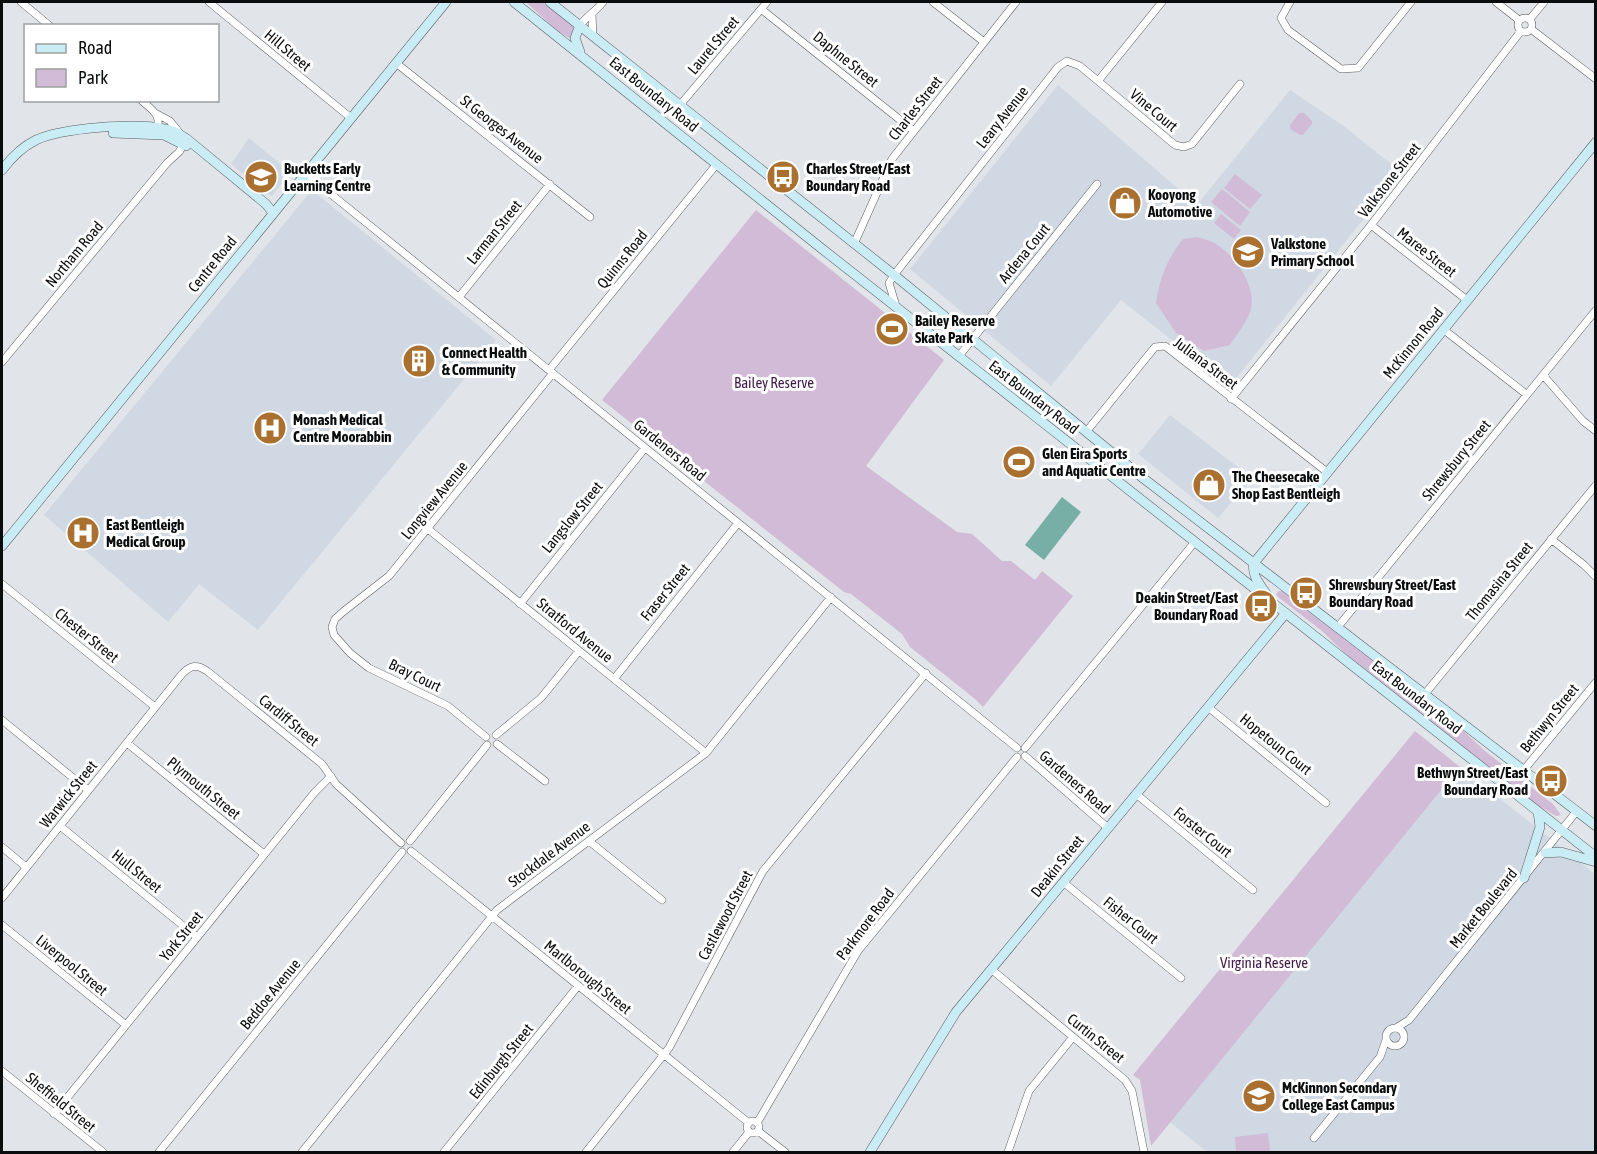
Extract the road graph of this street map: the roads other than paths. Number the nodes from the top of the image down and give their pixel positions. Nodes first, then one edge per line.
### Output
1 (21, 2) edge
2 (209, 2) edge
3 (446, 2) edge
4 (514, 2) edge
5 (550, 2) edge
6 (603, 2) edge
7 (767, 2) edge
8 (933, 2) edge
9 (1016, 2) edge
10 (1162, 2) edge
11 (1290, 2) edge
12 (1411, 2) edge
13 (1496, 2) edge
14 (1544, 2) edge
15 (761, 9) junction
16 (592, 15) junction
17 (1530, 19) junction
18 (1519, 20) junction
19 (48, 24) edge
20 (580, 25) junction
21 (1531, 29) junction
22 (1521, 31) junction
23 (593, 36) junction
24 (984, 42) junction
25 (583, 56) junction
26 (396, 63) junction
27 (1596, 79) edge
28 (1098, 81) junction
29 (1240, 84) dead end
30 (144, 103) edge
31 (680, 105) junction
32 (157, 114) junction
33 (351, 118) junction
34 (155, 130) junction
35 (914, 131) junction
36 (184, 140) junction
37 (1596, 142) edge
38 (716, 165) junction
39 (2, 170) edge
40 (306, 174) junction
41 (2, 179) edge
42 (550, 184) junction
43 (1097, 184) dead end
44 (273, 213) junction
45 (590, 217) dead end
46 (1371, 225) junction
47 (855, 244) junction
48 (894, 275) junction
49 (459, 297) junction
50 (1467, 300) junction
51 (896, 306) junction
52 (1596, 310) edge
53 (1443, 329) junction
54 (972, 340) junction
55 (959, 356) junction
56 (2, 362) edge
57 (551, 371) junction
58 (1543, 375) junction
59 (1527, 394) junction
60 (1231, 399) junction
61 (1596, 431) edge
62 (1086, 432) junction
63 (645, 448) junction
64 (1327, 472) junction
65 (1596, 485) edge
66 (738, 523) junction
67 (428, 529) junction
68 (1551, 538) junction
69 (1194, 543) junction
70 (2, 546) edge
71 (1254, 563) junction
72 (1596, 577) edge
73 (2, 584) edge
74 (1280, 584) junction
75 (831, 597) junction
76 (1271, 602) junction
77 (520, 604) junction
78 (1286, 614) junction
79 (1337, 628) junction
80 (334, 635) joint
81 (579, 651) junction
82 (926, 673) junction
83 (614, 679) junction
84 (1596, 682) edge
85 (1424, 694) junction
86 (155, 707) junction
87 (1208, 707) junction
88 (2, 720) edge
89 (496, 735) junction
90 (487, 741) junction
91 (127, 743) junction
92 (497, 744) junction
93 (1021, 752) junction
94 (706, 753) junction
95 (1523, 771) junction
96 (331, 776) junction
97 (545, 781) dead end
98 (88, 790) junction
99 (1136, 794) junction
100 (1326, 803) dead end
101 (1538, 812) junction
102 (1576, 812) junction
103 (60, 826) junction
104 (1596, 826) edge
105 (1107, 828) junction
106 (1562, 831) junction
107 (589, 841) junction
108 (410, 842) junction
109 (401, 843) junction
110 (2, 848) edge
111 (411, 850) junction
112 (402, 852) junction
113 (1545, 853) junction
114 (264, 854) junction
115 (1596, 857) edge
116 (1596, 862) edge
117 (26, 867) junction
118 (1524, 878) junction
119 (1063, 882) junction
120 (1253, 890) dead end
121 (2, 898) edge
122 (662, 900) dead end
123 (492, 916) junction
124 (2, 925) edge
125 (197, 937) junction
126 (991, 969) junction
127 (1181, 978) dead end
128 (578, 986) junction
129 (1410, 1020) junction
130 (126, 1025) junction
131 (1395, 1028) junction
132 (1404, 1036) junction
133 (1073, 1037) junction
134 (1386, 1040) junction
135 (1395, 1047) junction
136 (664, 1055) junction
137 (1380, 1057) junction
138 (2, 1071) edge
139 (54, 1114) junction
140 (749, 1123) junction
141 (757, 1127) junction
142 (749, 1132) junction
143 (1314, 1138) dead end
144 (103, 1152) edge
145 (159, 1152) edge
146 (302, 1152) edge
147 (444, 1152) edge
148 (586, 1152) edge
149 (733, 1152) edge
150 (785, 1152) edge
151 (870, 1152) edge
152 (1008, 1152) edge
153 (1144, 1152) edge

1 - 19 street
2 - 33 street, Hill Street
3 - 26 main road, Centre Road
4 - 25 main road, East Boundary Road
5 - 20 main road, East Boundary Road
6 - 16 street
7 - 15 street, Laurel Street
8 - 24 street
9 - 24 street, Charles Street
10 - 28 street
11 - 12 street
13 - 18 street
14 - 17 street
15 - 31 street, Laurel Street
15 - 35 street, Daphne Street
16 - 20 street
16 - 23 street
17 - 18 street
17 - 21 street
18 - 22 street
20 - 23 main road, East Boundary Road
20 - 25 main road
21 - 22 street
21 - 27 street
22 - 46 street, Valkstone Street
23 - 31 main road, East Boundary Road
24 - 35 street, Charles Street
25 - 38 main road, East Boundary Road
26 - 33 main road, Centre Road
26 - 42 street, St Georges Avenue
28 - 29 street, Vine Court
28 - 48 street, Leary Avenue
30 - 32 street
30 - 34 street
31 - 47 main road, East Boundary Road
32 - 34 street
32 - 36 street
33 - 40 main road, Centre Road
34 - 36 main road
34 - 39 main road
34 - 41 main road
35 - 47 street, Charles Street
36 - 44 main road
36 - 56 street, Northam Road
37 - 50 main road, McKinnon Road
38 - 51 main road, East Boundary Road
38 - 57 street, Quinns Road
40 - 44 main road, Centre Road
40 - 49 street, Gardeners Road
42 - 45 street, St Georges Avenue
42 - 49 street, Larman Street
43 - 54 street, Ardena Court
44 - 70 main road, Centre Road
46 - 50 street, Maree Street
46 - 60 street, Valkstone Street
47 - 48 main road, East Boundary Road
48 - 51 street
48 - 54 main road, East Boundary Road
49 - 57 street, Gardeners Road
50 - 53 main road, McKinnon Road
51 - 55 main road, East Boundary Road
52 - 58 street, Shrewsbury Street
53 - 59 street
53 - 64 main road, McKinnon Road
54 - 55 street, Ardena Court
54 - 62 main road, East Boundary Road
55 - 69 main road, East Boundary Road
57 - 63 street, Gardeners Road
57 - 67 street, Longview Avenue
58 - 59 street, Shrewsbury Street
58 - 61 street
59 - 79 street, Shrewsbury Street
60 - 62 street, Juliana Street
60 - 64 street, Juliana Street
62 - 71 main road, East Boundary Road
63 - 66 street, Gardeners Road
63 - 77 street, Langslow Street
64 - 71 main road, McKinnon Road
65 - 68 street, Thomasina Street
66 - 75 street, Gardeners Road
66 - 83 street, Fraser Street
67 - 77 street, Stratford Avenue
67 - 80 street, Longview Avenue
68 - 72 street
68 - 85 street, Thomasina Street
69 - 76 main road, East Boundary Road
69 - 93 street, Parkmore Road
71 - 74 main road, East Boundary Road
71 - 76 main road
73 - 86 street, Chester Street
74 - 76 main road
74 - 79 main road, East Boundary Road
75 - 82 street, Gardeners Road
75 - 94 street, Stockdale Avenue
76 - 78 main road, East Boundary Road
77 - 81 street, Stratford Avenue
78 - 87 main road, Deakin Street
78 - 101 main road, East Boundary Road
79 - 85 main road, East Boundary Road
80 - 90 street, Bray Court
81 - 83 street, Stratford Avenue
81 - 89 street
82 - 93 street, Gardeners Road
82 - 136 street, Castlewood Street
83 - 94 street, Stratford Avenue
84 - 95 street, Bethwyn Street
85 - 95 main road, East Boundary Road
86 - 91 street, Warwick Street
86 - 96 street, Cardiff Street
87 - 99 main road, Deakin Street
87 - 100 street, Hopetoun Court
88 - 98 street
89 - 90 street
89 - 92 street
90 - 92 street
90 - 108 street
91 - 98 street, Warwick Street
91 - 114 street, Plymouth Street
92 - 97 street
93 - 105 street, Gardeners Road
93 - 141 street, Parkmore Road
94 - 107 street, Stockdale Avenue
95 - 102 main road, East Boundary Road
96 - 109 street, Cardiff Street
96 - 114 street, York Street
98 - 103 street, Warwick Street
99 - 105 main road, Deakin Street
99 - 120 street, Forster Court
101 - 106 main road, East Boundary Road
101 - 118 main road
102 - 104 main road, East Boundary Road
102 - 106 street, Market Boulevard
103 - 117 street, Warwick Street
103 - 125 street, Hull Street
105 - 119 main road, Deakin Street
106 - 113 street, Market Boulevard
106 - 115 main road, East Boundary Road
107 - 122 street
107 - 123 street, Stockdale Avenue
108 - 109 street
108 - 111 street
109 - 112 street
110 - 117 street
111 - 112 street
111 - 123 street, Marlborough Street
112 - 145 street, Beddoe Avenue
113 - 116 main road
113 - 118 street, Market Boulevard
114 - 125 street, York Street
117 - 121 street, Warwick Street
118 - 129 street, Market Boulevard
119 - 126 main road, Deakin Street
119 - 127 street, Fisher Court
123 - 128 street, Marlborough Street
123 - 146 street, Stockdale Avenue
124 - 130 street, Liverpool Street
125 - 130 street, York Street
126 - 133 street, Curtin Street
126 - 151 main road, Deakin Street
128 - 136 street, Marlborough Street
128 - 147 street, Edinburgh Street
129 - 131 street, Market Boulevard
129 - 132 street, Market Boulevard
130 - 139 street, York Street
131 - 132 street
131 - 134 street, Market Boulevard
132 - 135 street, Market Boulevard
133 - 152 street
133 - 153 street, Curtin Street
134 - 135 street
134 - 137 street, Market Boulevard
135 - 137 street, Market Boulevard
136 - 140 street, Marlborough Street
136 - 148 street, Castlewood Street
137 - 143 street, Market Boulevard
138 - 139 street, Sheffield Street
139 - 144 street, Sheffield Street
140 - 141 street
140 - 142 street
141 - 142 street
141 - 150 street
142 - 149 street

